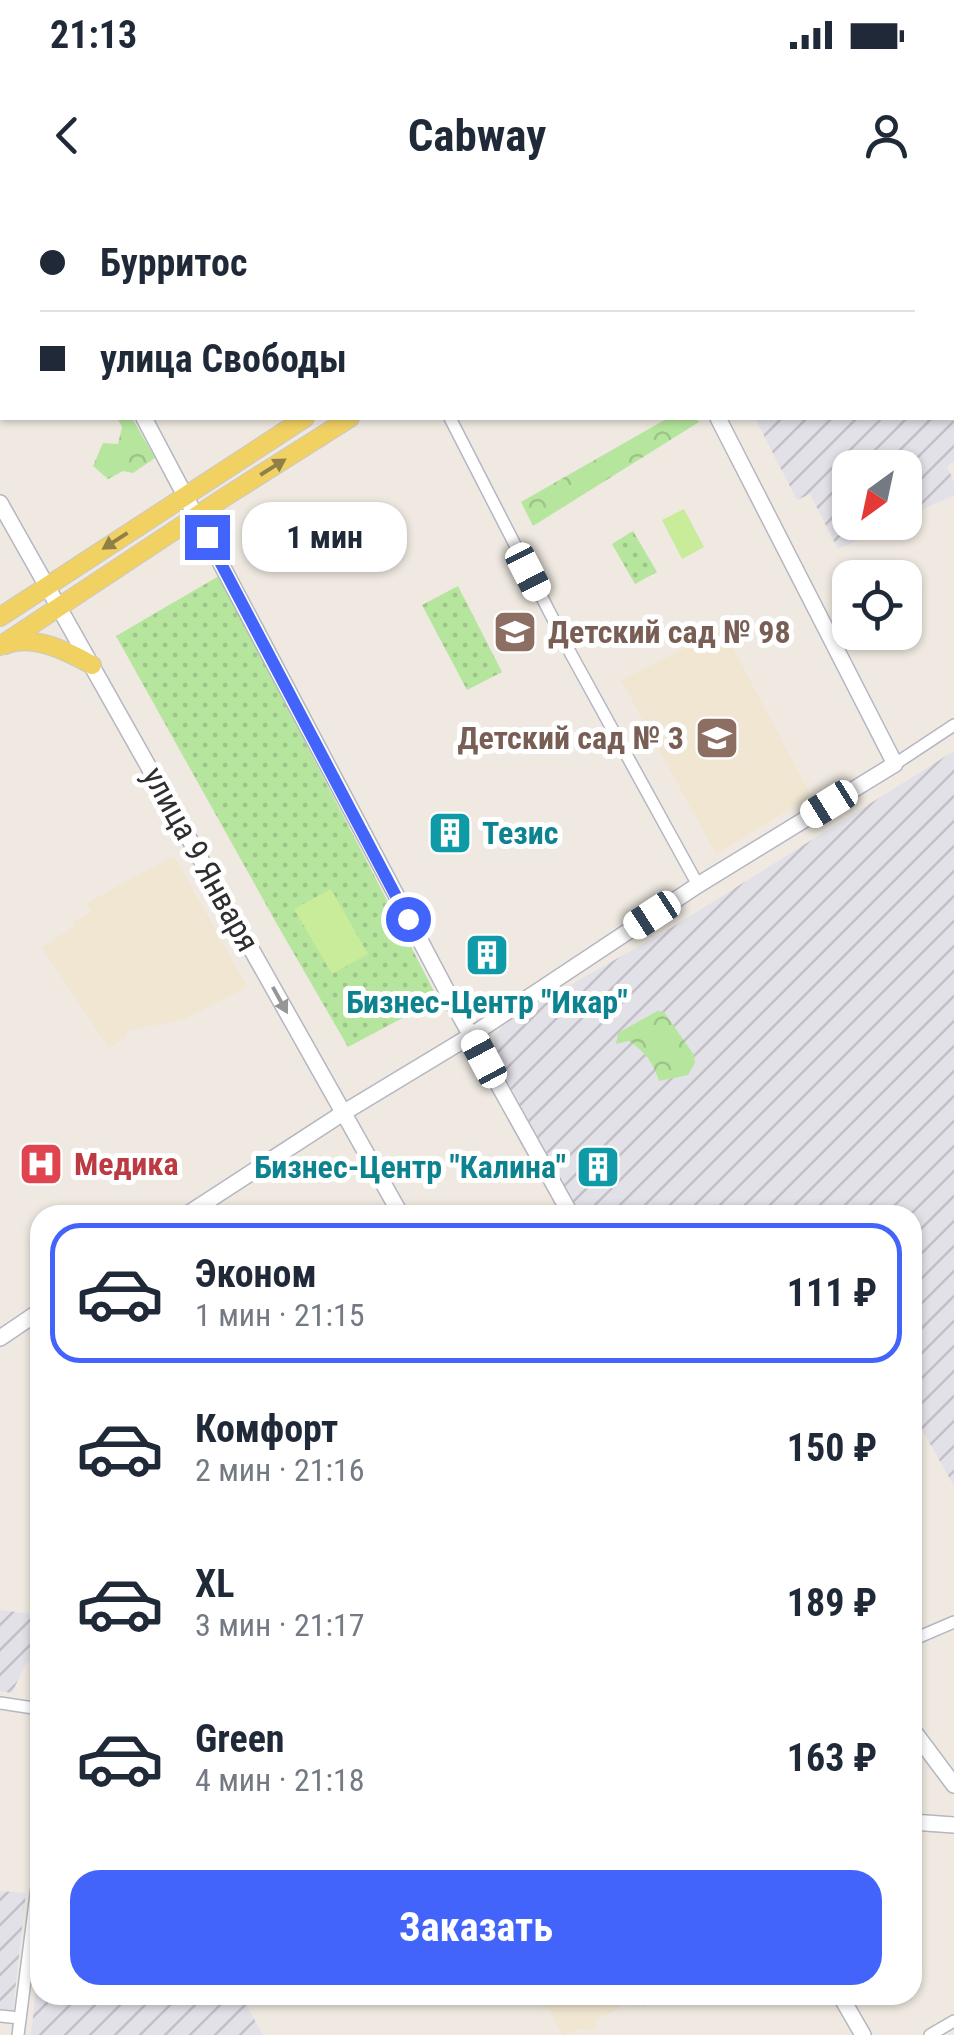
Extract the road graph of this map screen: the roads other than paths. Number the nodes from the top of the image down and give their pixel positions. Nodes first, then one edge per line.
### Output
1 (145, 420) edge
2 (303, 420) edge
3 (347, 420) edge
4 (451, 420) edge
5 (719, 420) edge
6 (184, 496) junction
7 (0, 503) edge
8 (196, 516) junction
9 (46, 586) junction
10 (58, 608) junction
11 (0, 616) edge
12 (0, 647) edge
13 (92, 665) junction
14 (954, 725) edge
15 (895, 764) junction
16 (698, 885) junction
17 (472, 1035) junction
18 (344, 1113) junction
19 (201, 1205) edge
20 (395, 1205) edge
21 (565, 1205) edge
22 (30, 1318) edge
23 (0, 1338) edge
24 (954, 1622) edge
25 (922, 1636) edge
26 (0, 1703) edge
27 (30, 1708) edge
28 (922, 1742) edge
29 (954, 1784) edge
30 (922, 1823) edge
31 (954, 1825) edge
32 (30, 1940) edge
33 (846, 2005) edge
34 (0, 2016) edge
35 (20, 2018) junction
36 (954, 2021) edge
37 (18, 2035) edge
38 (863, 2035) edge
39 (930, 2035) edge

1 - 6 main road
2 - 6 main road
8 -> 3 main road
4 - 16 street
5 - 15 main road
6 - 8 main road
6 -> 9 main road
7 - 9 main road, улица 9 Января
8 - 10 main road
8 - 17 main road
9 - 10 main road, улица 9 Января
9 - 11 main road
10 - 12 main road
10 - 13 main road, улица 9 Января
12 - 13 main road
13 -> 18 main road, улица 9 Января
14 - 15 street
15 - 16 main road
16 - 17 main road
17 - 18 main road
17 - 21 main road
18 - 19 main road
18 - 20 main road, улица 9 Января
22 - 23 main road
24 - 25 street
26 - 27 street
28 - 29 main road
30 - 31 main road
32 - 35 street
33 - 38 main road
34 - 35 street
35 - 37 street
36 - 39 street

